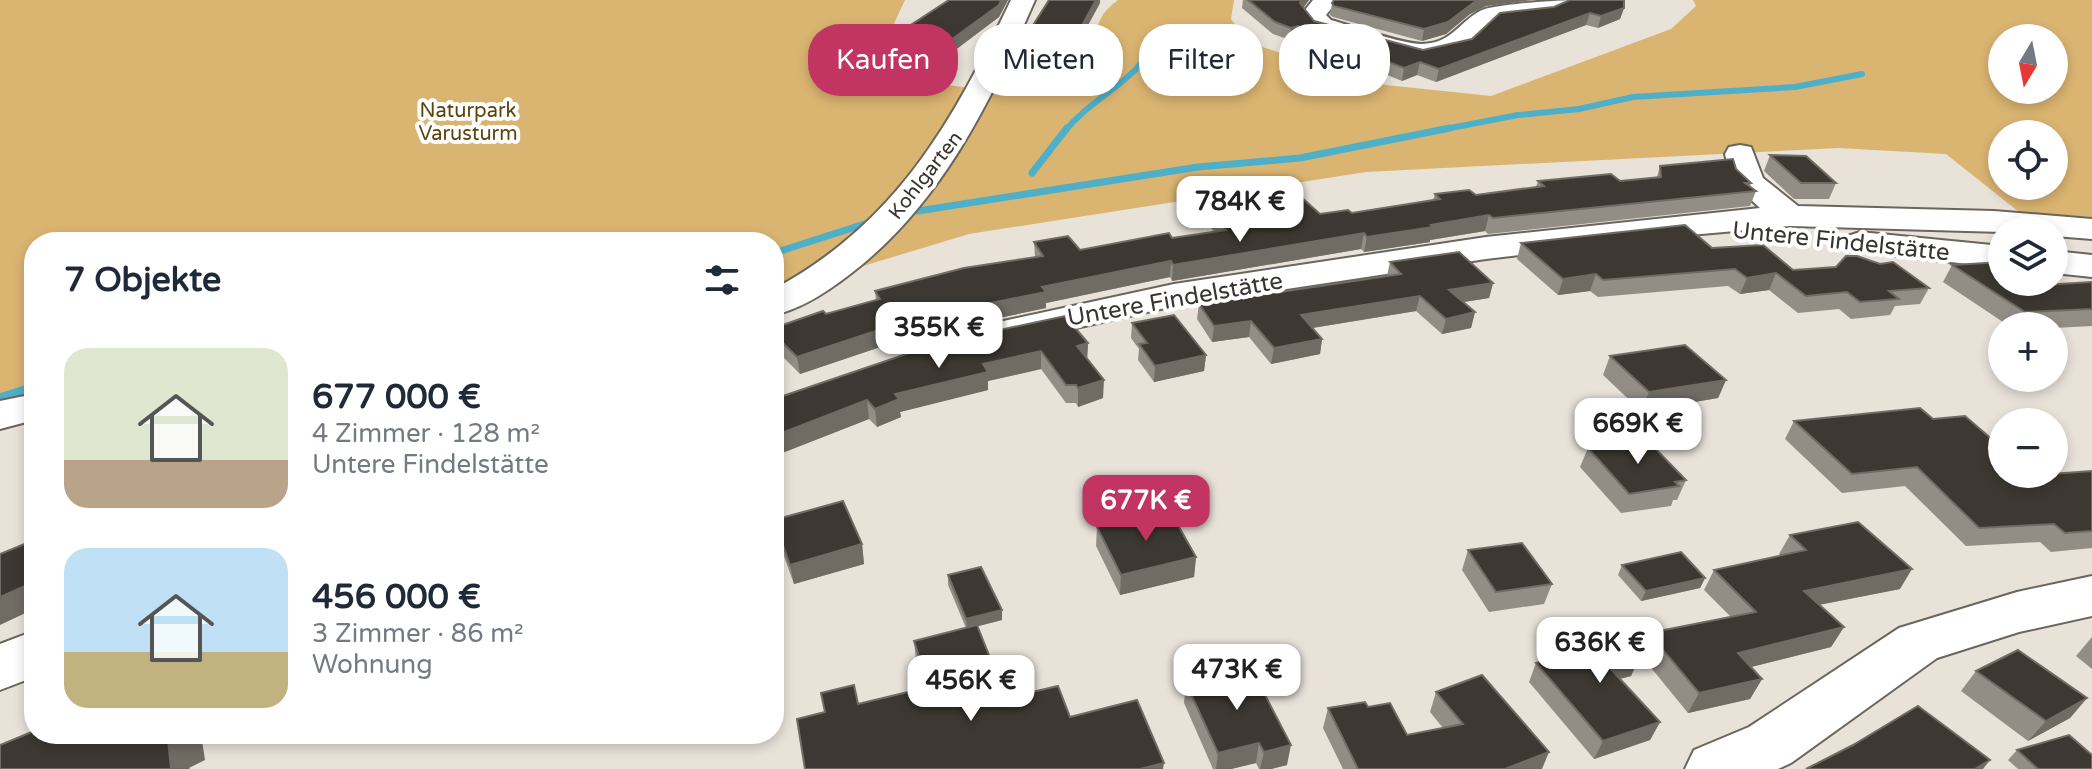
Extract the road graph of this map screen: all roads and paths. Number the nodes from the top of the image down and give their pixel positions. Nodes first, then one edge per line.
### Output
1 (1023, 0) edge
2 (1326, 0) edge
3 (1567, 0) edge
4 (1740, 154) dead end
5 (1790, 216) junction
6 (1679, 226) junction
7 (2092, 229) edge
8 (1988, 256) edge
9 (2068, 263) edge
10 (2092, 266) edge
11 (784, 298) edge
12 (974, 338) edge
13 (24, 409) edge
14 (0, 415) edge
15 (2092, 596) edge
16 (24, 657) edge
17 (0, 668) edge
18 (1715, 769) edge

1 - 11 street, Kohlgarten
2 - 3 street
4 - 5 street, Untere Findelstätte
5 - 6 street, Untere Findelstätte
5 - 7 street, Untere Findelstätte
6 - 8 street, Untere Findelstätte
6 - 12 street, Untere Findelstätte
9 - 10 street
13 - 14 street
15 - 18 street
16 - 17 street

